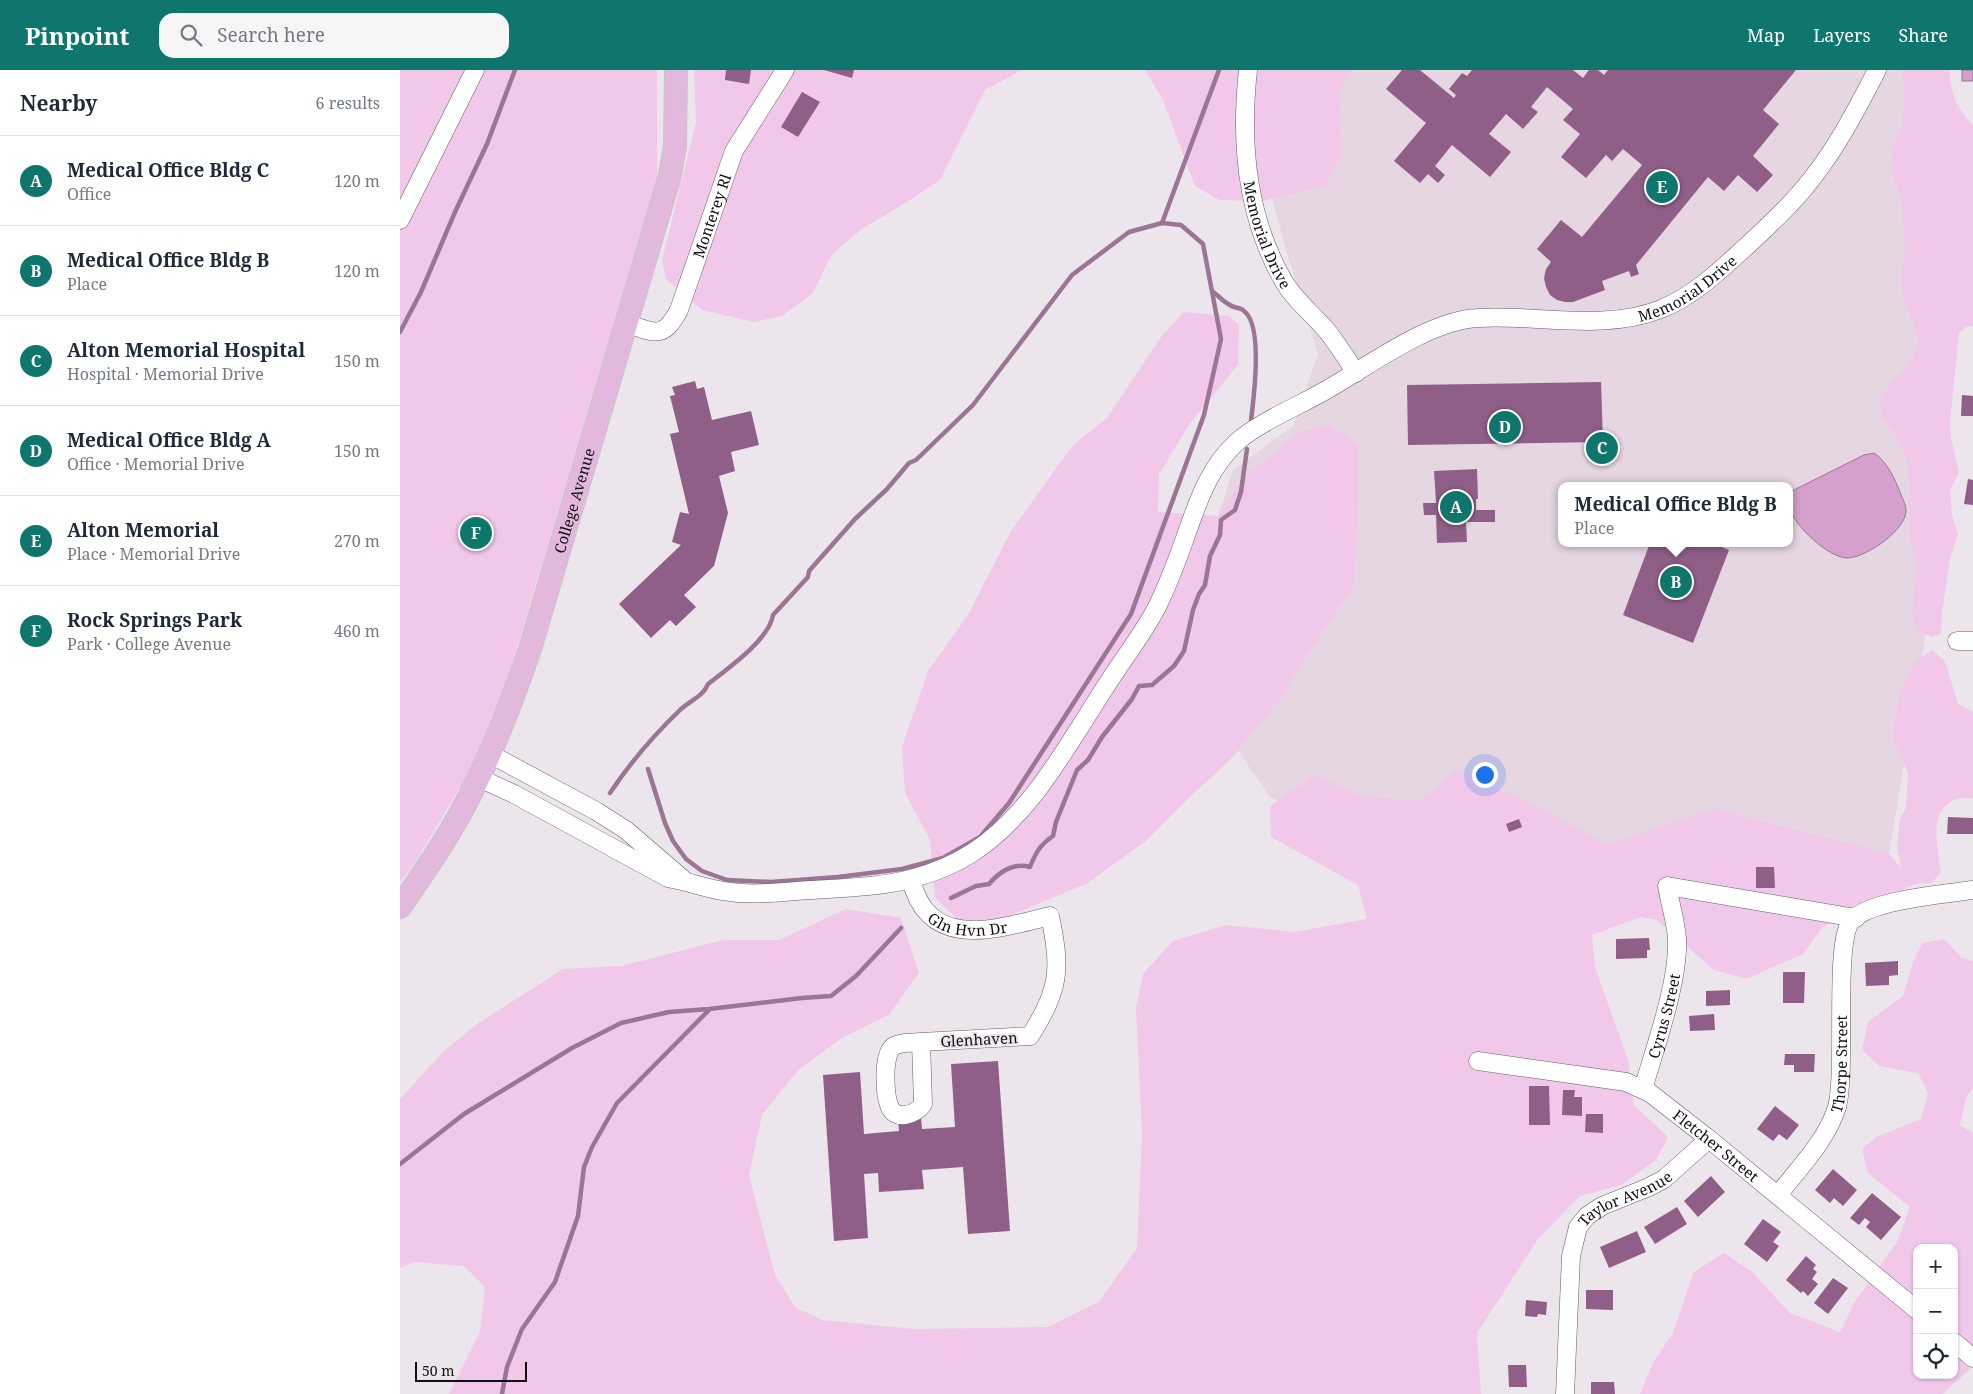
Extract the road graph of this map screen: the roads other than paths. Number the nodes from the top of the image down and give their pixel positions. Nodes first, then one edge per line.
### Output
1 (475, 70) edge
2 (676, 70) edge
3 (785, 70) edge
4 (1248, 70) edge
5 (1877, 70) edge
6 (400, 220) edge
7 (626, 323) junction
8 (1356, 373) junction
9 (490, 754) junction
10 (479, 778) junction
11 (911, 879) junction
12 (685, 880) junction
13 (1973, 890) edge
14 (400, 907) edge
15 (1050, 916) joint
16 (1856, 918) junction
17 (921, 1042) dead end
18 (1478, 1061) dead end
19 (1643, 1089) junction
20 (1709, 1139) junction
21 (1778, 1195) junction
22 (1913, 1307) edge
23 (1958, 1345) edge
24 (1973, 1358) edge
25 (1565, 1394) edge

1 - 6 street
2 - 7 main road, College Avenue
3 - 7 street, Monterey Rl
4 - 8 street, Memorial Drive
5 - 8 street, Memorial Drive
7 - 9 main road, College Avenue
8 - 11 street, Memorial Drive
9 - 10 main road, College Avenue
9 - 12 street
10 - 12 street, Memorial Drive
10 - 14 main road, College Avenue
11 - 12 street, Memorial Drive
11 - 15 street, Gln Hvn Dr
13 - 16 street
15 - 17 street, Glenhaven
16 - 19 street, Cyrus Street
16 - 21 street, Thorpe Street
18 - 19 street, Fletcher Street
19 - 20 street, Fletcher Street
20 - 21 street, Fletcher Street
20 - 25 street, Taylor Avenue
21 - 22 street, Fletcher Street
23 - 24 street

